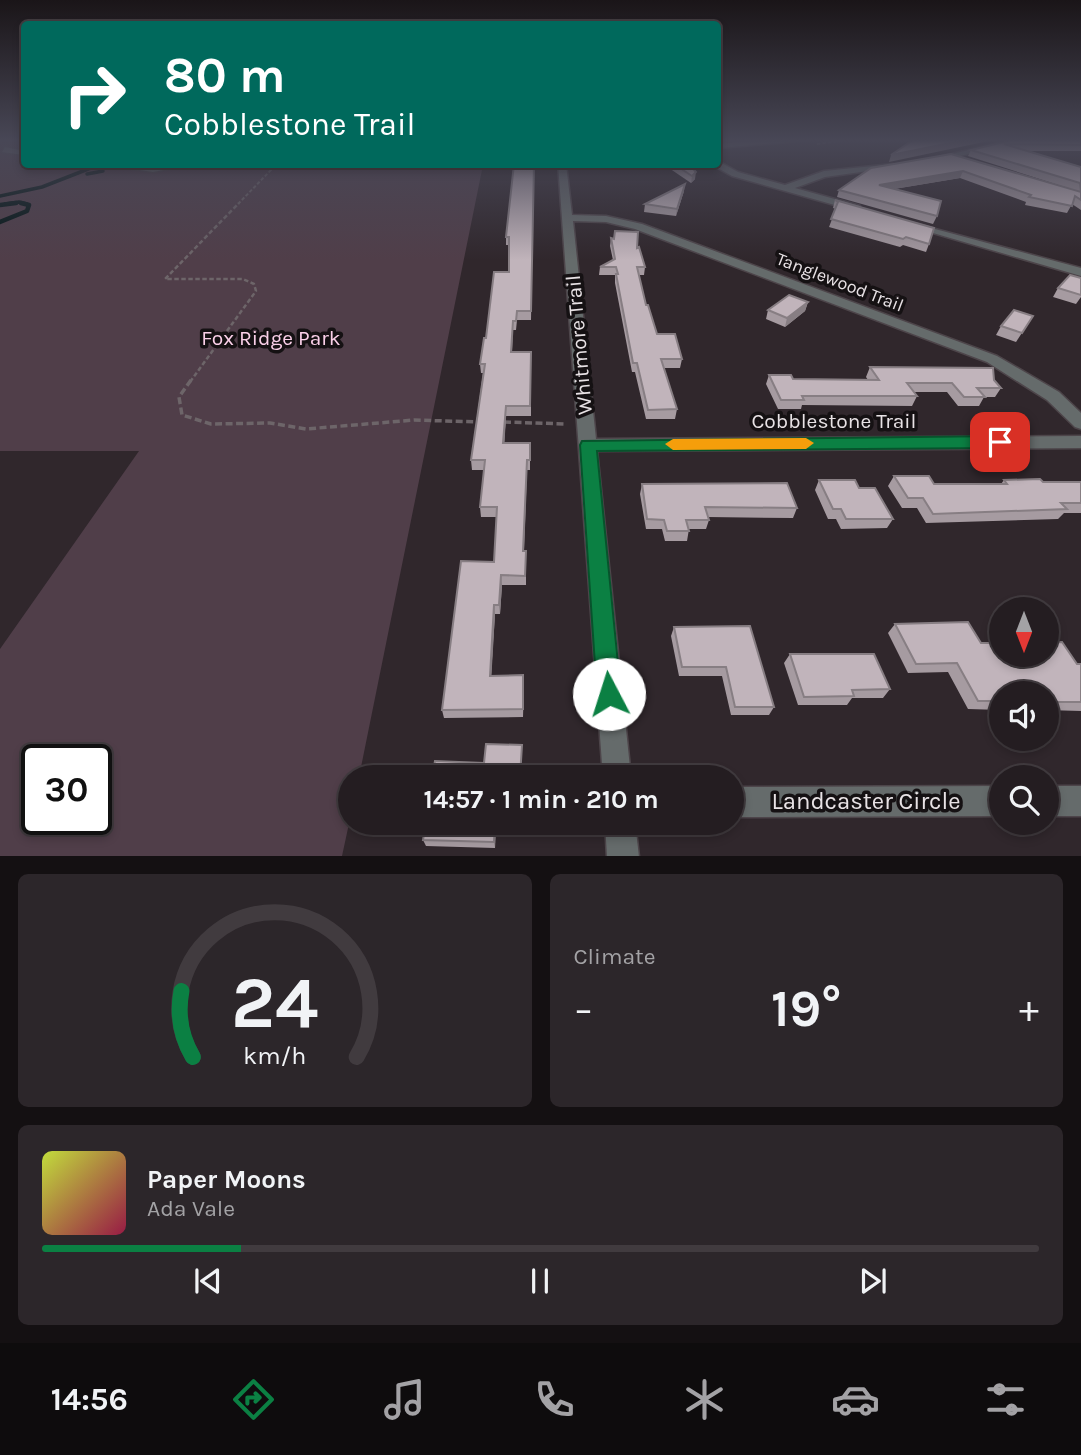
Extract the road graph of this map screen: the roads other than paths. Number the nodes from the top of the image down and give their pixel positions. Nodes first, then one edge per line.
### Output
1 (564, 180) edge
2 (756, 180) edge
3 (807, 180) edge
4 (785, 188) junction
5 (862, 210) edge
6 (568, 218) junction
7 (901, 221) edge
8 (1081, 272) edge
9 (1081, 423) edge
10 (1081, 442) edge
11 (588, 445) junction
12 (616, 765) edge
13 (1081, 800) edge
14 (989, 801) edge
15 (1059, 801) edge
16 (744, 802) edge
17 (621, 835) edge
18 (623, 856) edge

1 - 6 street, Whitmore Trail
2 - 4 street
3 - 4 street
4 - 5 street
6 - 9 street, Tanglewood Trail
6 - 11 street, Whitmore Trail
7 - 8 street
10 - 11 street, Cobblestone Trail
11 - 12 street, Whitmore Trail
13 - 15 street
14 - 16 street, Landcaster Circle
17 - 18 street

